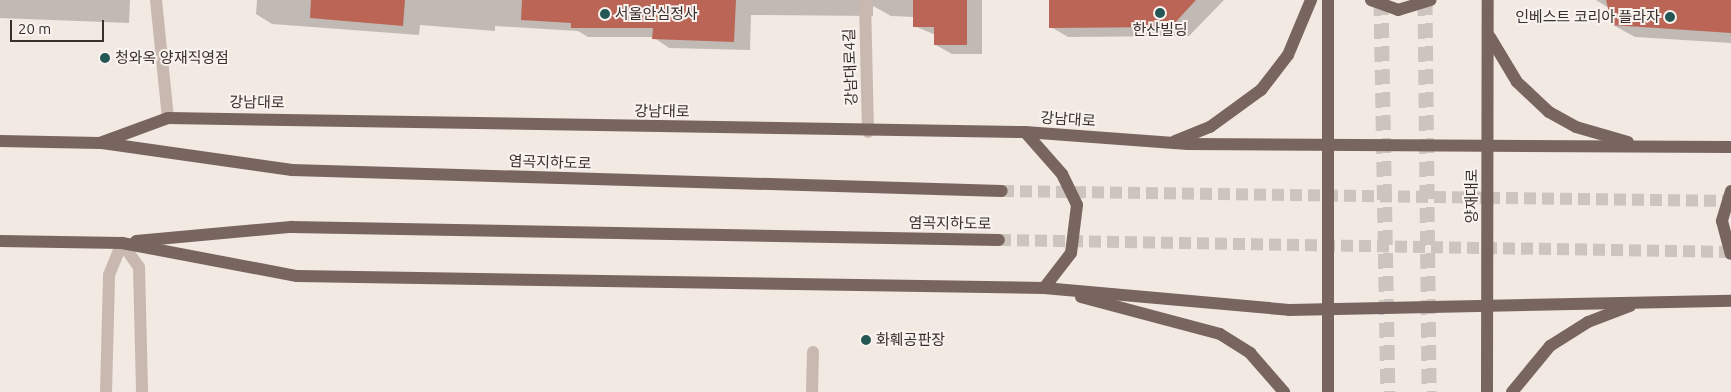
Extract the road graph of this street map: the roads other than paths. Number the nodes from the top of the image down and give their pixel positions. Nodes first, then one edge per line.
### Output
1 (156, 0) edge
2 (865, 0) edge
3 (1311, 0) edge
4 (1328, 0) edge
5 (1371, 0) edge
6 (1430, 0) edge
7 (1488, 0) edge
8 (1488, 33) junction
9 (168, 118) junction
10 (868, 132) junction
11 (1024, 132) junction
12 (0, 141) edge
13 (1170, 142) junction
14 (100, 143) junction
15 (1328, 146) junction
16 (1488, 147) junction
17 (1652, 147) junction
18 (1731, 147) edge
19 (1002, 191) tunnel mouth
20 (1731, 192) edge
21 (999, 240) tunnel mouth
22 (0, 241) edge
23 (122, 243) junction
24 (1731, 254) edge
25 (1044, 288) junction
26 (1647, 301) junction
27 (1731, 301) edge
28 (1488, 304) junction
29 (1328, 310) junction
30 (813, 352) dead end
31 (106, 392) edge
32 (142, 392) edge
33 (812, 392) edge
34 (1284, 392) edge
35 (1328, 392) edge
36 (1487, 392) edge
37 (1512, 392) edge

1 - 9 street
2 - 10 street, 강남대로4길
3 - 13 main road
4 - 15 main road
5 - 6 main road
7 - 8 main road, 양재대로
8 - 16 main road, 양재대로
8 - 17 main road
9 - 10 main road, 강남대로
9 - 14 main road, 강남대로
10 - 11 main road, 강남대로
11 - 13 main road, 강남대로
11 - 25 main road
12 - 14 main road, 강남대로
13 - 15 main road, 강남대로
14 - 19 main road, 염곡지하도로
15 - 16 main road, 강남대로
15 - 29 main road
16 - 17 main road, 강남대로
16 - 28 main road, 양재대로
17 - 18 main road
20 - 24 main road
21 - 23 main road, 염곡지하도로
22 - 23 main road
23 - 25 main road
23 - 31 street
23 - 32 street
25 - 29 main road
25 - 34 main road
26 - 27 main road
26 - 28 main road
26 - 37 main road
28 - 29 main road
28 - 36 main road, 양재대로
29 - 35 main road
30 - 33 street

